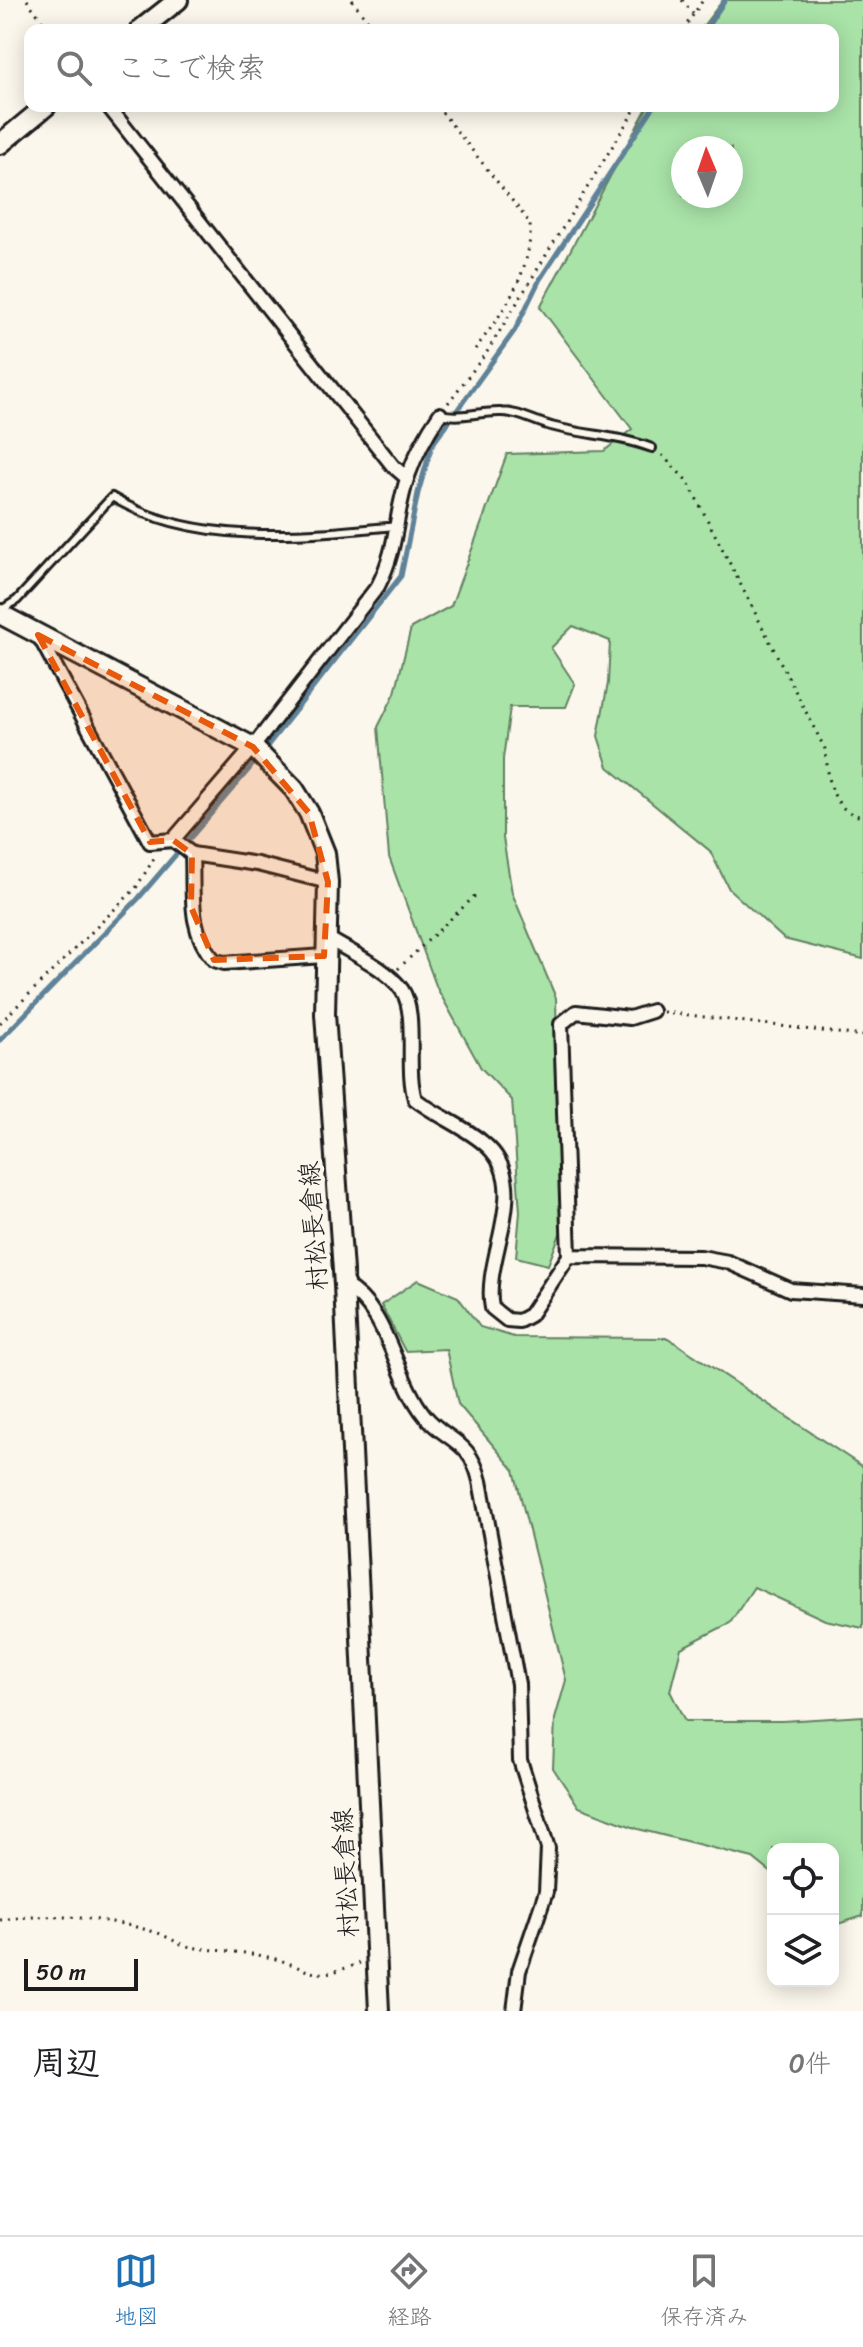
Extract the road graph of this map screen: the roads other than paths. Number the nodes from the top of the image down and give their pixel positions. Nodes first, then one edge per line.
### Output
1 (178, 0) edge
2 (148, 24) edge
3 (39, 112) edge
4 (113, 112) edge
5 (0, 144) edge
6 (440, 414) joint
7 (652, 448) road end
8 (407, 478) junction
9 (398, 525) junction
10 (0, 613) edge
11 (38, 635) junction
12 (253, 747) junction
13 (173, 840) junction
14 (192, 854) junction
15 (328, 882) junction
16 (325, 946) junction
17 (652, 1011) road end
18 (569, 1256) junction
19 (344, 1285) junction
20 (863, 1295) edge
21 (379, 2011) edge
22 (514, 2011) edge

1 - 2 main road
3 - 5 main road
4 - 8 street
6 - 7 lane
6 - 8 street
8 - 9 street
9 - 10 lane
9 - 12 street
10 - 11 main road, 村松長倉線
11 - 12 main road, 村松長倉線
11 - 13 street
12 - 13 street
12 - 15 main road, 村松長倉線
13 - 14 street
14 - 15 street
14 - 16 street
15 - 16 main road, 村松長倉線
16 - 18 street
16 - 19 main road, 村松長倉線
17 - 18 street
18 - 20 street
19 - 21 main road, 村松長倉線
19 - 22 street

